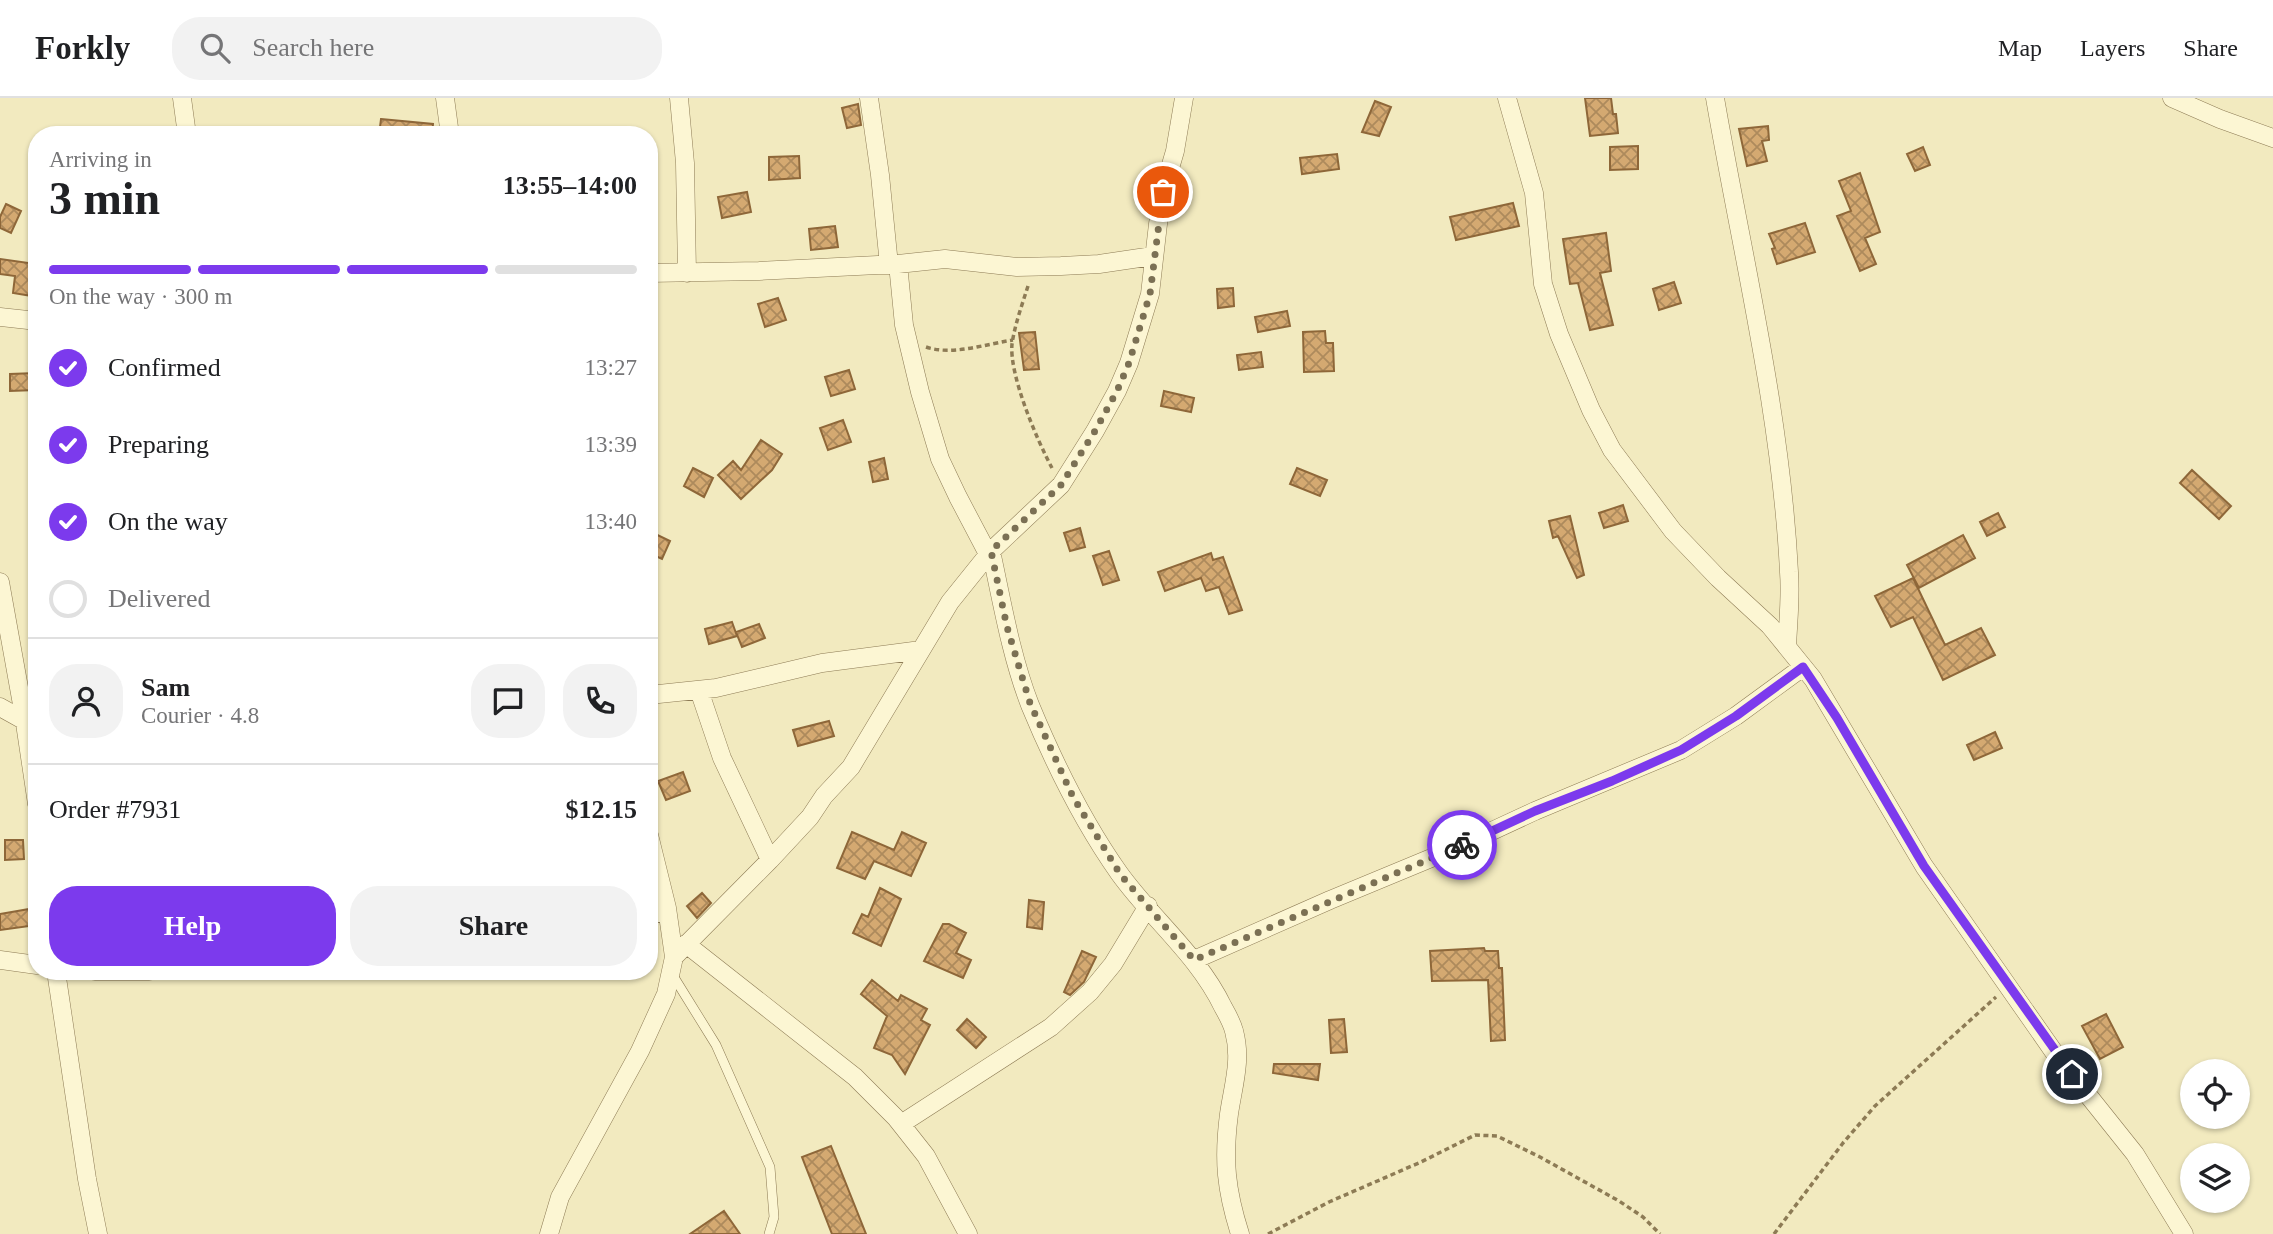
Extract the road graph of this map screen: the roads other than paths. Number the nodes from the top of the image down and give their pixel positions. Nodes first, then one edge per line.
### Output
1 (182, 98) edge
2 (445, 98) edge
3 (679, 98) edge
4 (869, 98) edge
5 (1184, 98) edge
6 (1507, 98) edge
7 (1714, 98) edge
8 (2172, 98) edge
9 (186, 126) edge
10 (449, 126) edge
11 (2273, 138) edge
12 (1153, 257) junction
13 (893, 264) junction
14 (658, 273) edge
15 (687, 273) junction
16 (0, 317) edge
17 (28, 320) edge
18 (990, 552) junction
19 (0, 582) edge
20 (1787, 647) junction
21 (921, 649) junction
22 (1803, 667) junction
23 (18, 680) junction
24 (28, 681) edge
25 (699, 690) junction
26 (658, 694) edge
27 (0, 707) edge
28 (25, 721) junction
29 (28, 742) edge
30 (770, 860) junction
31 (658, 873) edge
32 (1148, 906) junction
33 (667, 911) junction
34 (658, 913) edge
35 (677, 958) junction
36 (0, 960) edge
37 (1194, 960) junction
38 (28, 964) edge
39 (57, 980) edge
40 (901, 1124) junction
41 (97, 1234) edge
42 (549, 1234) edge
43 (769, 1234) edge
44 (968, 1234) edge
45 (1240, 1234) edge
46 (2184, 1234) edge

1 - 9 street
2 - 10 street
3 - 15 street
4 - 13 street
5 - 12 street
6 - 20 street
7 - 20 street
8 - 11 street
12 - 13 street
12 - 18 street
13 - 15 street
13 - 18 street
14 - 15 street
16 - 17 street
18 - 21 street
18 - 32 street
19 - 23 street
20 - 22 street
21 - 25 street
21 - 30 street
22 - 37 street
22 - 46 street
23 - 24 street
23 - 28 street
25 - 26 street
25 - 30 street
27 - 28 street
28 - 29 street
30 - 35 street
31 - 33 street
32 - 37 street
32 - 40 street
33 - 34 street
33 - 35 street
35 - 40 street
35 - 42 street
35 - 43 lane
36 - 38 street
37 - 45 street
39 - 41 street
40 - 44 street

